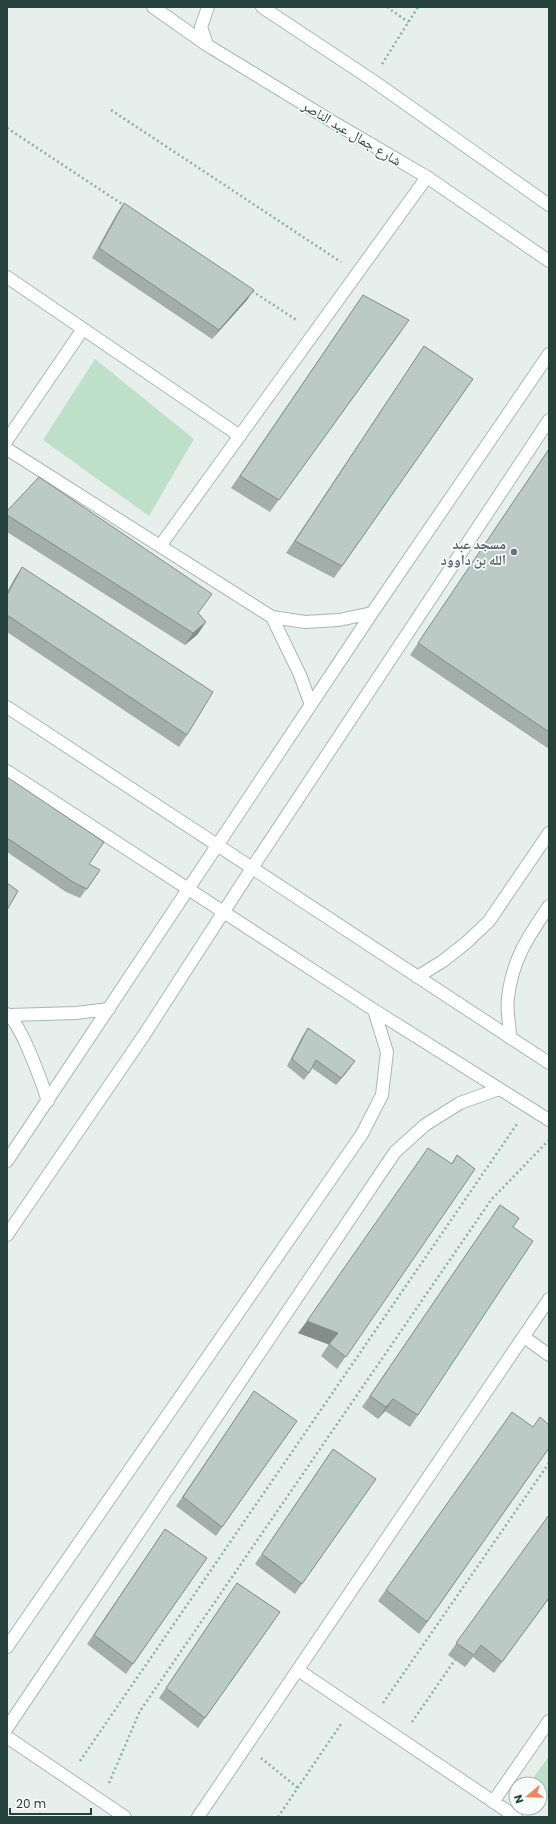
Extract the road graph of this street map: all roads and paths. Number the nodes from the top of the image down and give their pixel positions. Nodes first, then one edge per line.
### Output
1 (153, 7) edge
2 (208, 7) edge
3 (262, 7) edge
4 (387, 7) edge
5 (418, 7) edge
6 (408, 22) junction
7 (207, 45) junction
8 (372, 80) junction
9 (110, 110) dead end
10 (7, 128) edge
11 (427, 177) junction
12 (549, 205) edge
13 (132, 211) edge
14 (549, 261) edge
15 (358, 273) junction
16 (7, 277) edge
17 (249, 289) edge
18 (83, 329) junction
19 (315, 332) junction
20 (549, 354) edge
21 (549, 420) edge
22 (240, 436) junction
23 (7, 440) edge
24 (7, 449) edge
25 (160, 546) junction
26 (372, 613) junction
27 (272, 617) junction
28 (311, 705) junction
29 (7, 707) edge
30 (7, 771) edge
31 (549, 833) edge
32 (218, 845) junction
33 (252, 868) junction
34 (189, 888) junction
35 (549, 906) edge
36 (225, 912) junction
37 (417, 977) junction
38 (109, 1009) junction
39 (374, 1010) junction
40 (8, 1015) edge
41 (510, 1038) junction
42 (549, 1063) edge
43 (499, 1089) junction
44 (48, 1101) junction
45 (529, 1107) junction
46 (549, 1120) edge
47 (549, 1140) edge
48 (7, 1162) edge
49 (7, 1235) edge
50 (549, 1299) edge
51 (524, 1337) junction
52 (549, 1355) edge
53 (549, 1463) edge
54 (7, 1647) edge
55 (459, 1654) edge
56 (298, 1670) junction
57 (353, 1707) junction
58 (372, 1719) junction
59 (549, 1721) edge
60 (7, 1728) edge
61 (7, 1737) edge
62 (400, 1739) junction
63 (246, 1746) junction
64 (68, 1778) junction
65 (298, 1788) junction
66 (101, 1800) junction
67 (493, 1802) junction
68 (126, 1817) edge
69 (198, 1817) edge
70 (278, 1817) edge
71 (516, 1817) edge

1 - 7 street, شارع جمال عبد الناصر
2 - 7 street
3 - 8 street
4 - 6 path
5 - 6 path
6 - 8 path
7 - 11 street, شارع جمال عبد الناصر
8 - 12 street
9 - 15 path
10 - 13 path
11 - 14 street, شارع جمال عبد الناصر
11 - 15 street
15 - 19 street
16 - 18 street
17 - 19 path
18 - 22 street
18 - 23 street
19 - 22 street
20 - 26 street
21 - 33 street
22 - 25 street
24 - 25 street
25 - 27 street
26 - 27 street
26 - 28 street
27 - 28 street
28 - 32 street
29 - 32 street
30 - 34 street
31 - 37 street
32 - 33 street
32 - 34 street
33 - 36 street
33 - 37 street
34 - 36 street
34 - 38 street
35 - 41 street
36 - 39 street
36 - 49 street
37 - 41 street
38 - 40 street
38 - 44 street
39 - 43 street
39 - 54 street
40 - 44 street
41 - 42 street
43 - 45 street
43 - 60 street
44 - 48 street
45 - 46 street
45 - 64 path
47 - 66 path
50 - 51 street
51 - 52 street
51 - 56 street
53 - 58 path
55 - 62 path
56 - 57 street
56 - 63 street
57 - 58 street
57 - 65 path
58 - 62 street
59 - 67 street
61 - 64 street
62 - 67 street
63 - 65 path
63 - 69 street
64 - 66 street
65 - 70 path
66 - 68 street
67 - 71 street

